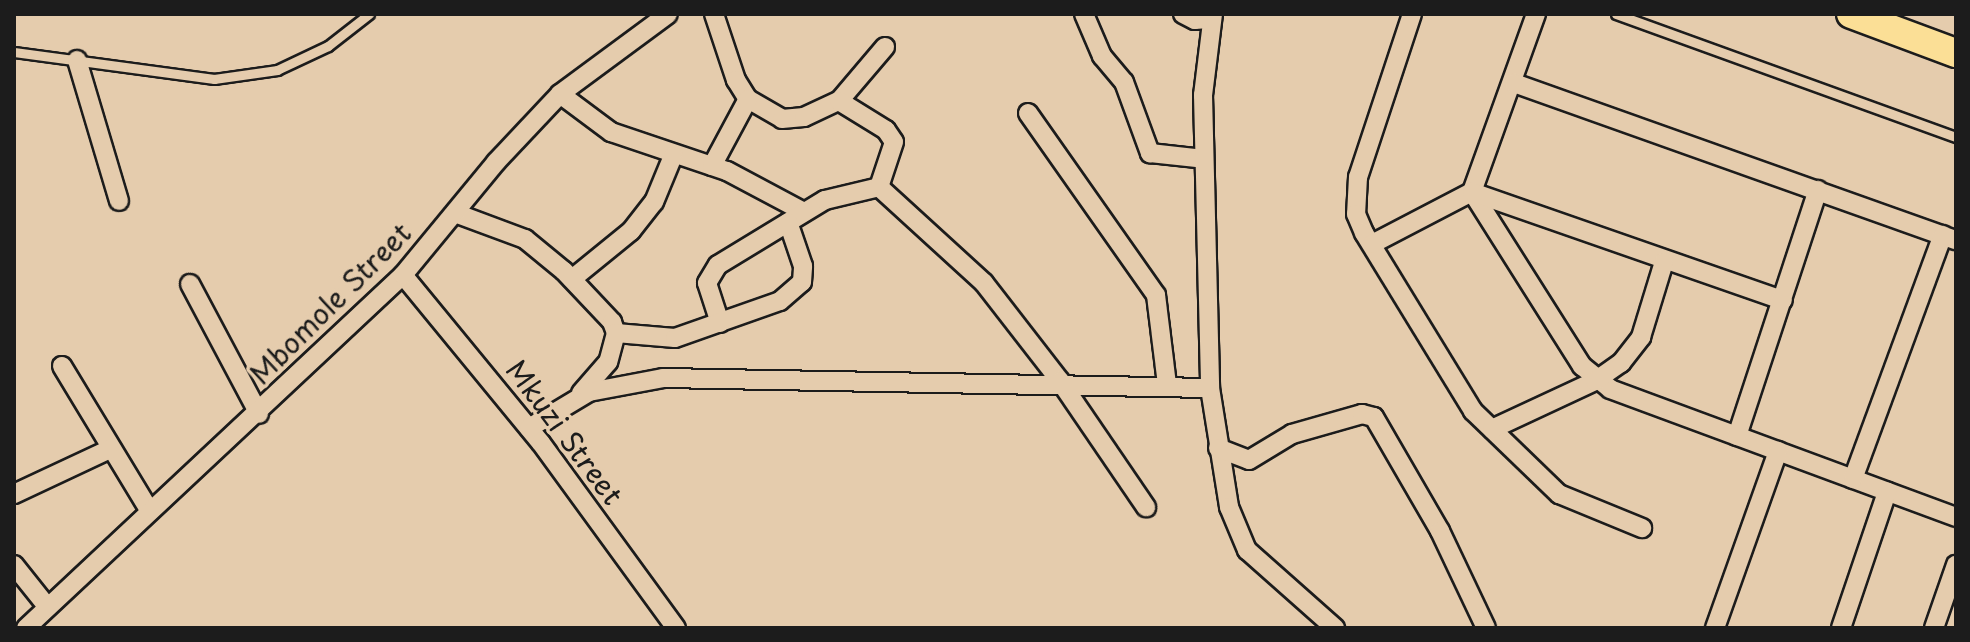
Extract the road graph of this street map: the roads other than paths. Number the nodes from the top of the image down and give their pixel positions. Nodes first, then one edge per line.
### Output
1 (369, 14) edge
2 (668, 14) edge
3 (714, 14) edge
4 (1084, 14) edge
5 (1183, 14) edge
6 (1412, 14) edge
7 (1536, 14) edge
8 (1616, 14) edge
9 (1851, 14) edge
10 (1212, 17) edge
11 (885, 47) dead end
12 (14, 52) edge
13 (1956, 53) edge
14 (77, 60) junction
15 (1514, 83) junction
16 (560, 94) junction
17 (748, 99) junction
18 (839, 101) junction
19 (1028, 113) dead end
20 (1956, 137) edge
21 (673, 156) junction
22 (1204, 159) junction
23 (712, 166) junction
24 (879, 187) junction
25 (1818, 190) junction
26 (1472, 192) junction
27 (119, 201) dead end
28 (455, 213) junction
29 (796, 217) junction
30 (1949, 237) edge
31 (1372, 244) junction
32 (1664, 262) junction
33 (403, 275) junction
34 (572, 279) junction
35 (190, 284) dead end
36 (1783, 300) junction
37 (720, 323) junction
38 (616, 333) junction
39 (62, 366) dead end
40 (1060, 381) junction
41 (1595, 381) junction
42 (1167, 385) junction
43 (1210, 388) junction
44 (577, 398) junction
45 (259, 414) junction
46 (529, 428) junction
47 (1492, 429) junction
48 (1737, 436) junction
49 (1218, 448) junction
50 (108, 450) junction
51 (1778, 451) junction
52 (1853, 479) junction
53 (1887, 492) junction
54 (14, 494) edge
55 (1146, 507) dead end
56 (148, 508) junction
57 (1956, 517) edge
58 (1642, 528) dead end
59 (14, 565) edge
60 (1956, 565) edge
61 (38, 620) edge
62 (667, 625) edge
63 (1335, 628) edge
64 (1486, 628) edge
65 (1715, 628) edge
66 (1841, 628) edge
67 (1934, 628) edge

1 - 14 lane
2 - 16 street, Mbomole Street
3 - 17 street
4 - 22 street
5 - 10 street
6 - 31 street
7 - 15 street
8 - 20 lane
9 - 13 highway
10 - 22 street
11 - 18 street
12 - 14 lane
14 - 27 street
15 - 25 street
15 - 26 street
16 - 21 street
16 - 28 street, Mbomole Street
17 - 18 street
17 - 23 street
18 - 24 street
19 - 42 street
21 - 23 street
21 - 34 street
22 - 43 street
23 - 29 street
24 - 29 street
24 - 40 street
25 - 30 street
25 - 36 street
26 - 31 street
26 - 32 street
26 - 41 street
28 - 33 street, Mbomole Street
28 - 34 street
29 - 37 street
29 - 37 street
30 - 52 street
31 - 47 street
32 - 36 street
32 - 41 street
33 - 45 street, Mbomole Street
33 - 46 street, Mkuzi Street
34 - 38 street
35 - 45 street
36 - 48 street
37 - 38 street
38 - 44 street
39 - 50 street
40 - 42 street
40 - 44 street
40 - 55 street
41 - 47 street
41 - 48 street
42 - 43 street
43 - 49 street
44 - 46 street
45 - 56 street, Mbomole Street
46 - 62 street, Mkuzi Street
47 - 58 street
48 - 51 street
49 - 63 street
49 - 64 street
50 - 54 street
50 - 56 street
51 - 52 street
51 - 65 street
52 - 53 street
53 - 57 street
53 - 66 street
56 - 61 street, Mbomole Street
59 - 61 street
60 - 67 street

